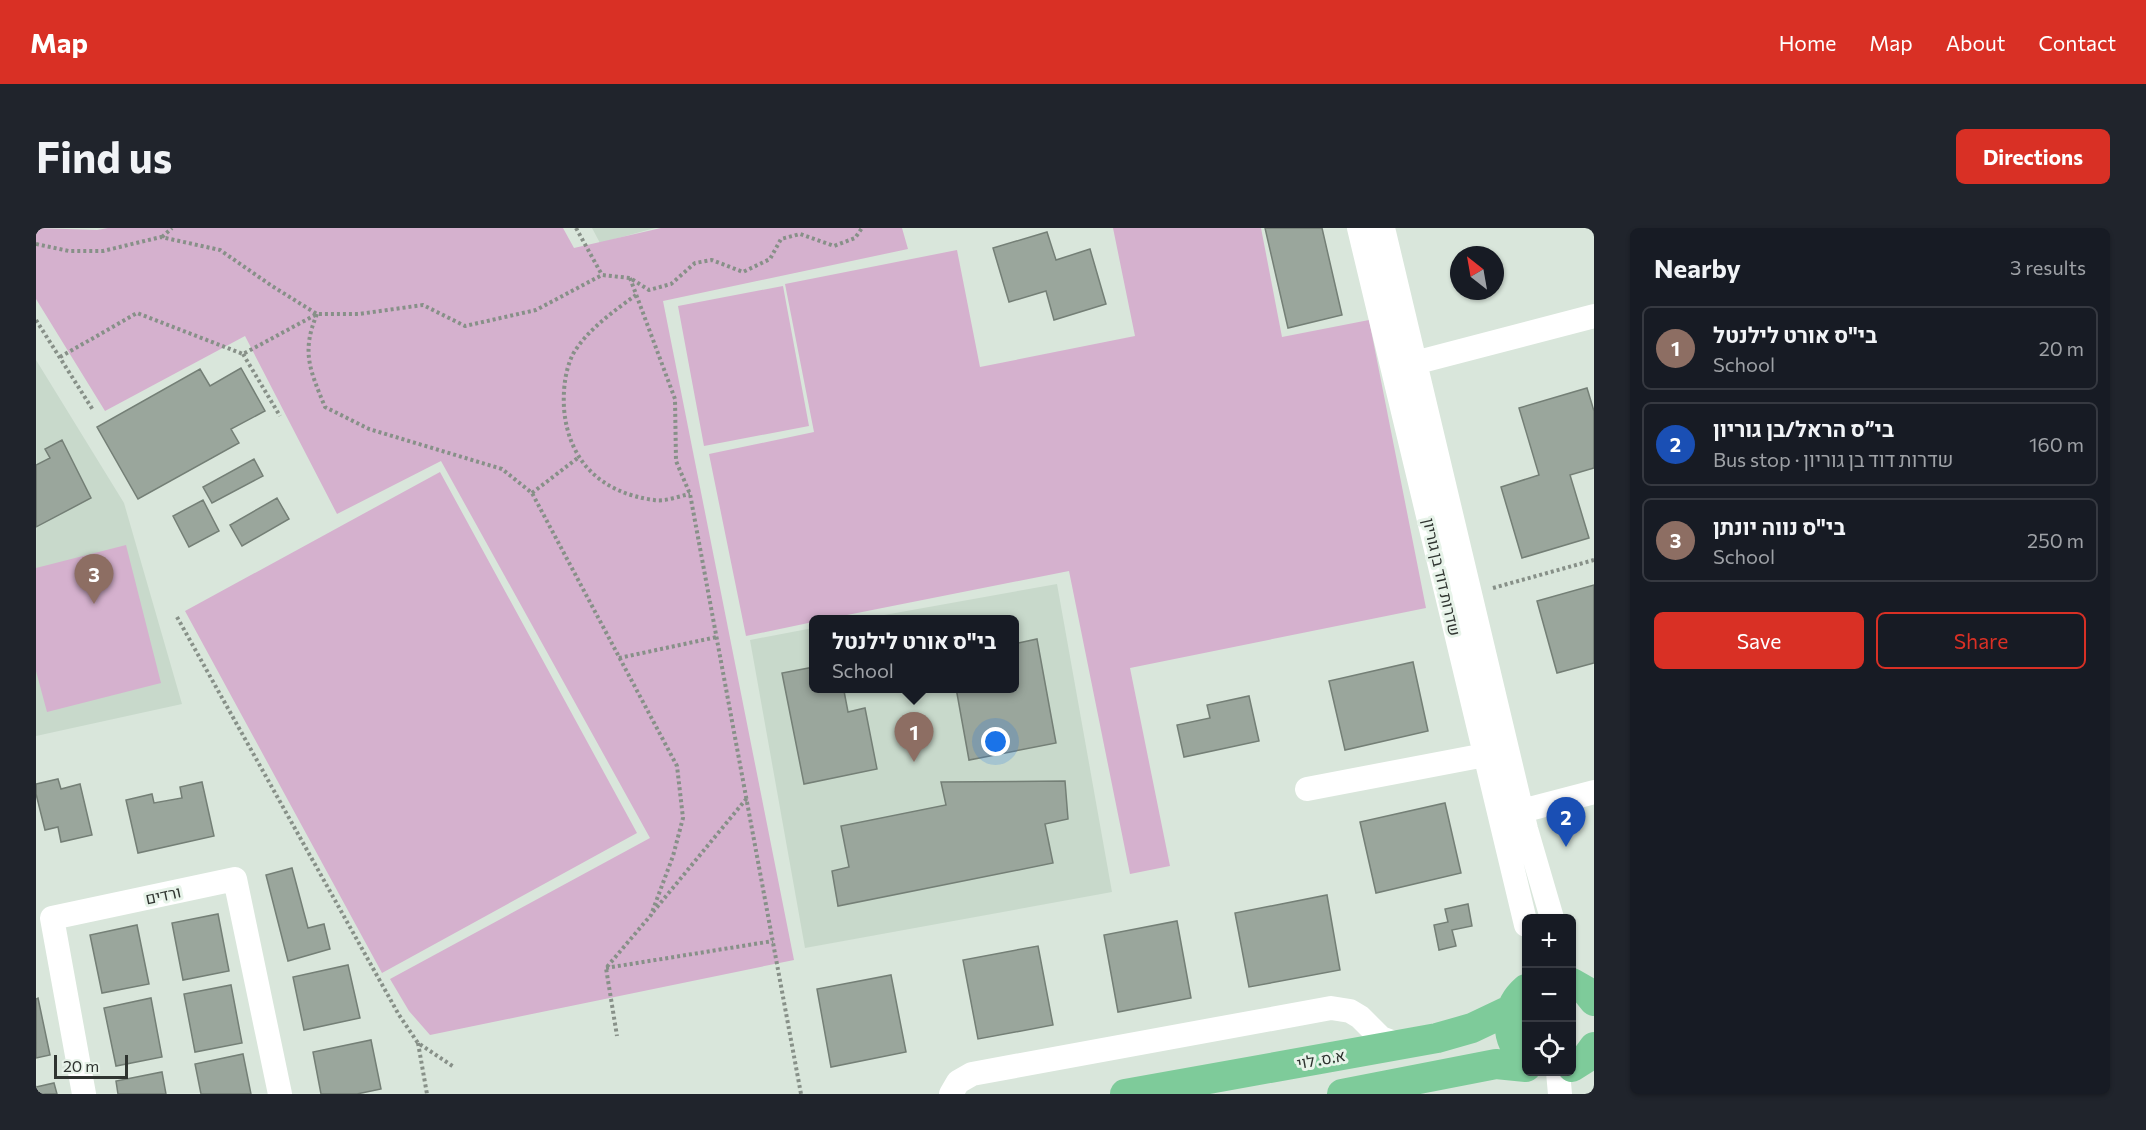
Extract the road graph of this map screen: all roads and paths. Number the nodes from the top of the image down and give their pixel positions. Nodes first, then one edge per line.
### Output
1 (172, 228) edge
2 (576, 228) edge
3 (862, 228) edge
4 (1359, 228) edge
5 (1383, 228) edge
6 (161, 237) junction
7 (36, 244) edge
8 (602, 275) junction
9 (630, 278) junction
10 (636, 295) junction
11 (317, 314) junction
12 (1594, 316) edge
13 (36, 320) edge
14 (243, 354) junction
15 (60, 357) junction
16 (1404, 366) junction
17 (93, 410) dead end
18 (280, 416) dead end
19 (579, 457) junction
20 (532, 493) junction
21 (690, 494) junction
22 (1594, 561) edge
23 (1470, 594) junction
24 (177, 617) dead end
25 (717, 637) junction
26 (619, 658) junction
27 (1485, 755) junction
28 (1307, 789) dead end
29 (1594, 792) edge
30 (747, 798) junction
31 (1522, 811) junction
32 (1524, 914) edge
33 (1551, 914) edge
34 (651, 915) junction
35 (773, 941) junction
36 (606, 968) junction
37 (1521, 991) edge
38 (616, 1036) dead end
39 (418, 1042) junction
40 (1399, 1045) junction
41 (1522, 1056) edge
42 (1578, 1063) edge
43 (454, 1067) dead end
44 (1522, 1067) edge
45 (84, 1094) edge
46 (280, 1094) edge
47 (427, 1094) edge
48 (801, 1094) edge
49 (951, 1094) edge
50 (1125, 1094) edge
51 (1342, 1094) edge
52 (1560, 1094) edge

1 - 6 path
2 - 8 path
3 - 9 path
4 - 16 street, שדרות דוד בן גוריון
5 - 16 street, שדרות דוד בן גוריון
6 - 7 path
6 - 11 path
8 - 9 path
8 - 11 path
9 - 10 path
10 - 19 path
10 - 21 path
11 - 14 path
11 - 20 path
12 - 16 street
13 - 15 path
14 - 15 path
14 - 18 path
15 - 17 path
16 - 23 street, שדרות דוד בן גוריון
16 - 27 street, שדרות דוד בן גוריון
19 - 20 path
19 - 21 path
20 - 26 path
21 - 25 path
22 - 23 path
23 - 31 street, שדרות דוד בן גוריון
24 - 39 path
25 - 26 path
25 - 30 path
26 - 34 path
27 - 28 street
27 - 32 street, שדרות דוד בן גוריון
29 - 31 street
30 - 34 path
30 - 35 path
31 - 33 street, שדרות דוד בן גוריון
34 - 36 path
35 - 36 path
35 - 48 path
36 - 38 path
37 - 40 main road, א.ס. לוי
37 - 41 main road
39 - 43 path
39 - 47 path
40 - 49 street
40 - 50 main road, א.ס. לוי
42 - 52 street
44 - 51 main road
45 - 46 street, ורדים

